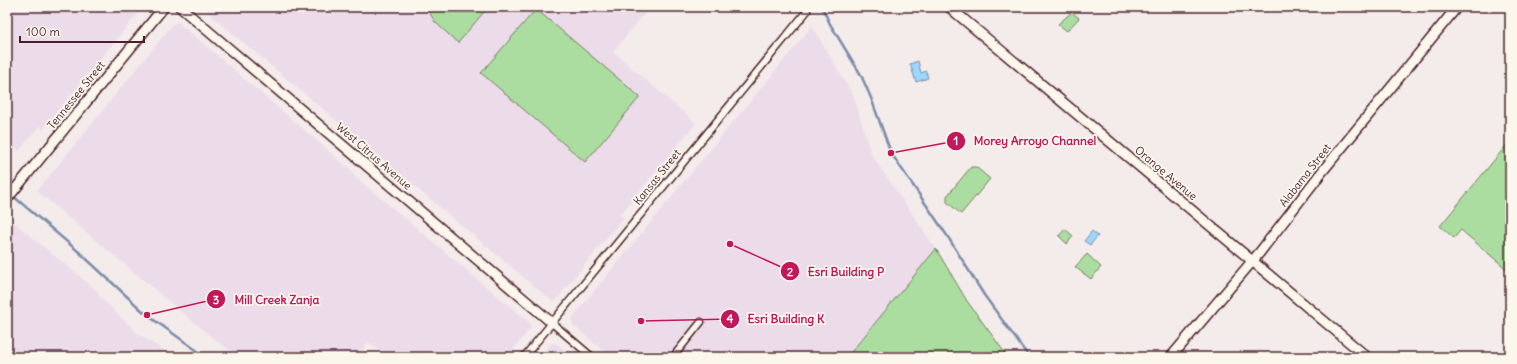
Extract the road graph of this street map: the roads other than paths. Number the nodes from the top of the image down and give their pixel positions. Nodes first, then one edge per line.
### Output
1 (164, 7) edge
2 (180, 7) edge
3 (949, 7) edge
4 (1457, 7) edge
5 (807, 11) dead end
6 (7, 199) edge
7 (1251, 261) junction
8 (701, 322) dead end
9 (552, 323) junction
10 (524, 357) edge
11 (592, 357) edge
12 (673, 357) edge
13 (1171, 357) edge
14 (1367, 357) edge

1 - 6 street, Tennessee Street
2 - 9 street, West Citrus Avenue
3 - 7 street, Orange Avenue
4 - 7 street, Alabama Street
5 - 9 street, Kansas Street
7 - 13 street, Alabama Street
7 - 14 street, Orange Avenue
8 - 12 street
9 - 10 street, Kansas Street
9 - 11 street

